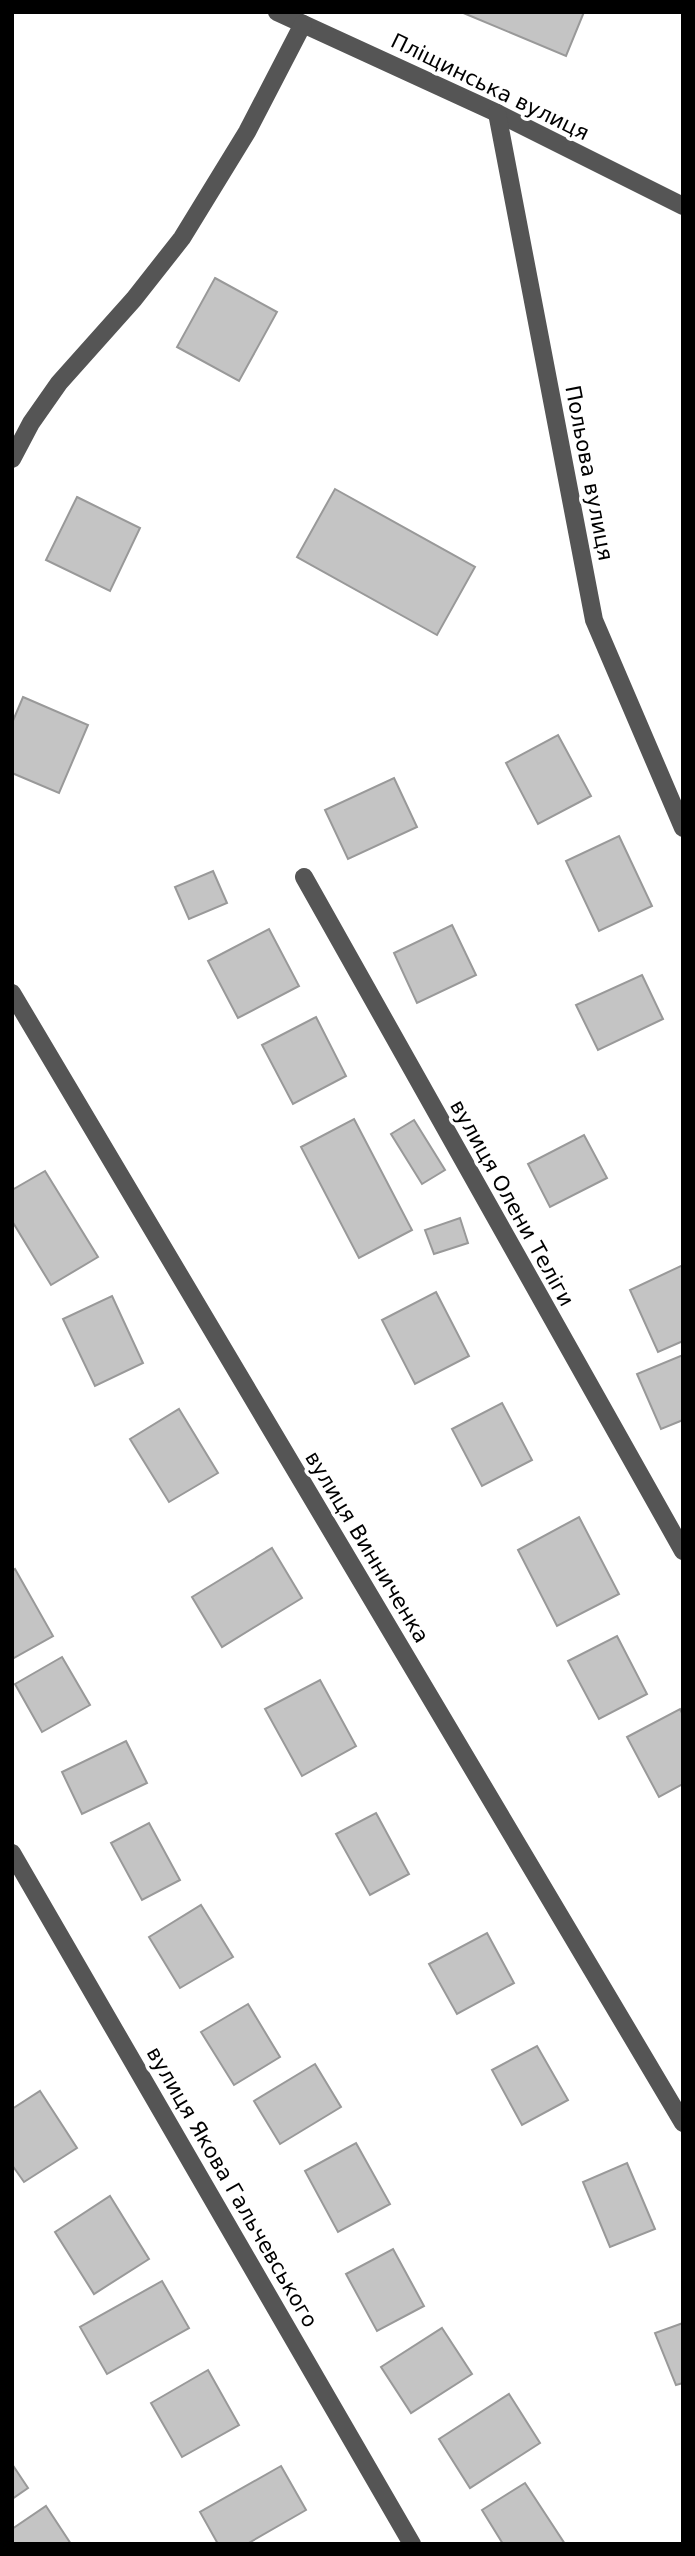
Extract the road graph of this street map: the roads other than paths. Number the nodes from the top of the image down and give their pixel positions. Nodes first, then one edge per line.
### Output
1 (277, 12) edge
2 (303, 24) junction
3 (497, 113) junction
4 (683, 206) edge
5 (12, 459) edge
6 (683, 828) edge
7 (304, 877) dead end
8 (12, 993) edge
9 (683, 1551) edge
10 (12, 1853) edge
11 (683, 2123) edge
12 (412, 2544) edge

1 - 2 street, Пліщинська вулиця
2 - 3 street, Пліщинська вулиця
2 - 5 street
3 - 4 street, Пліщинська вулиця
3 - 6 street, Польова вулиця
7 - 9 street, вулиця Олени Теліги
8 - 11 street, вулиця Винниченка
10 - 12 street, вулиця Якова Гальчевського

